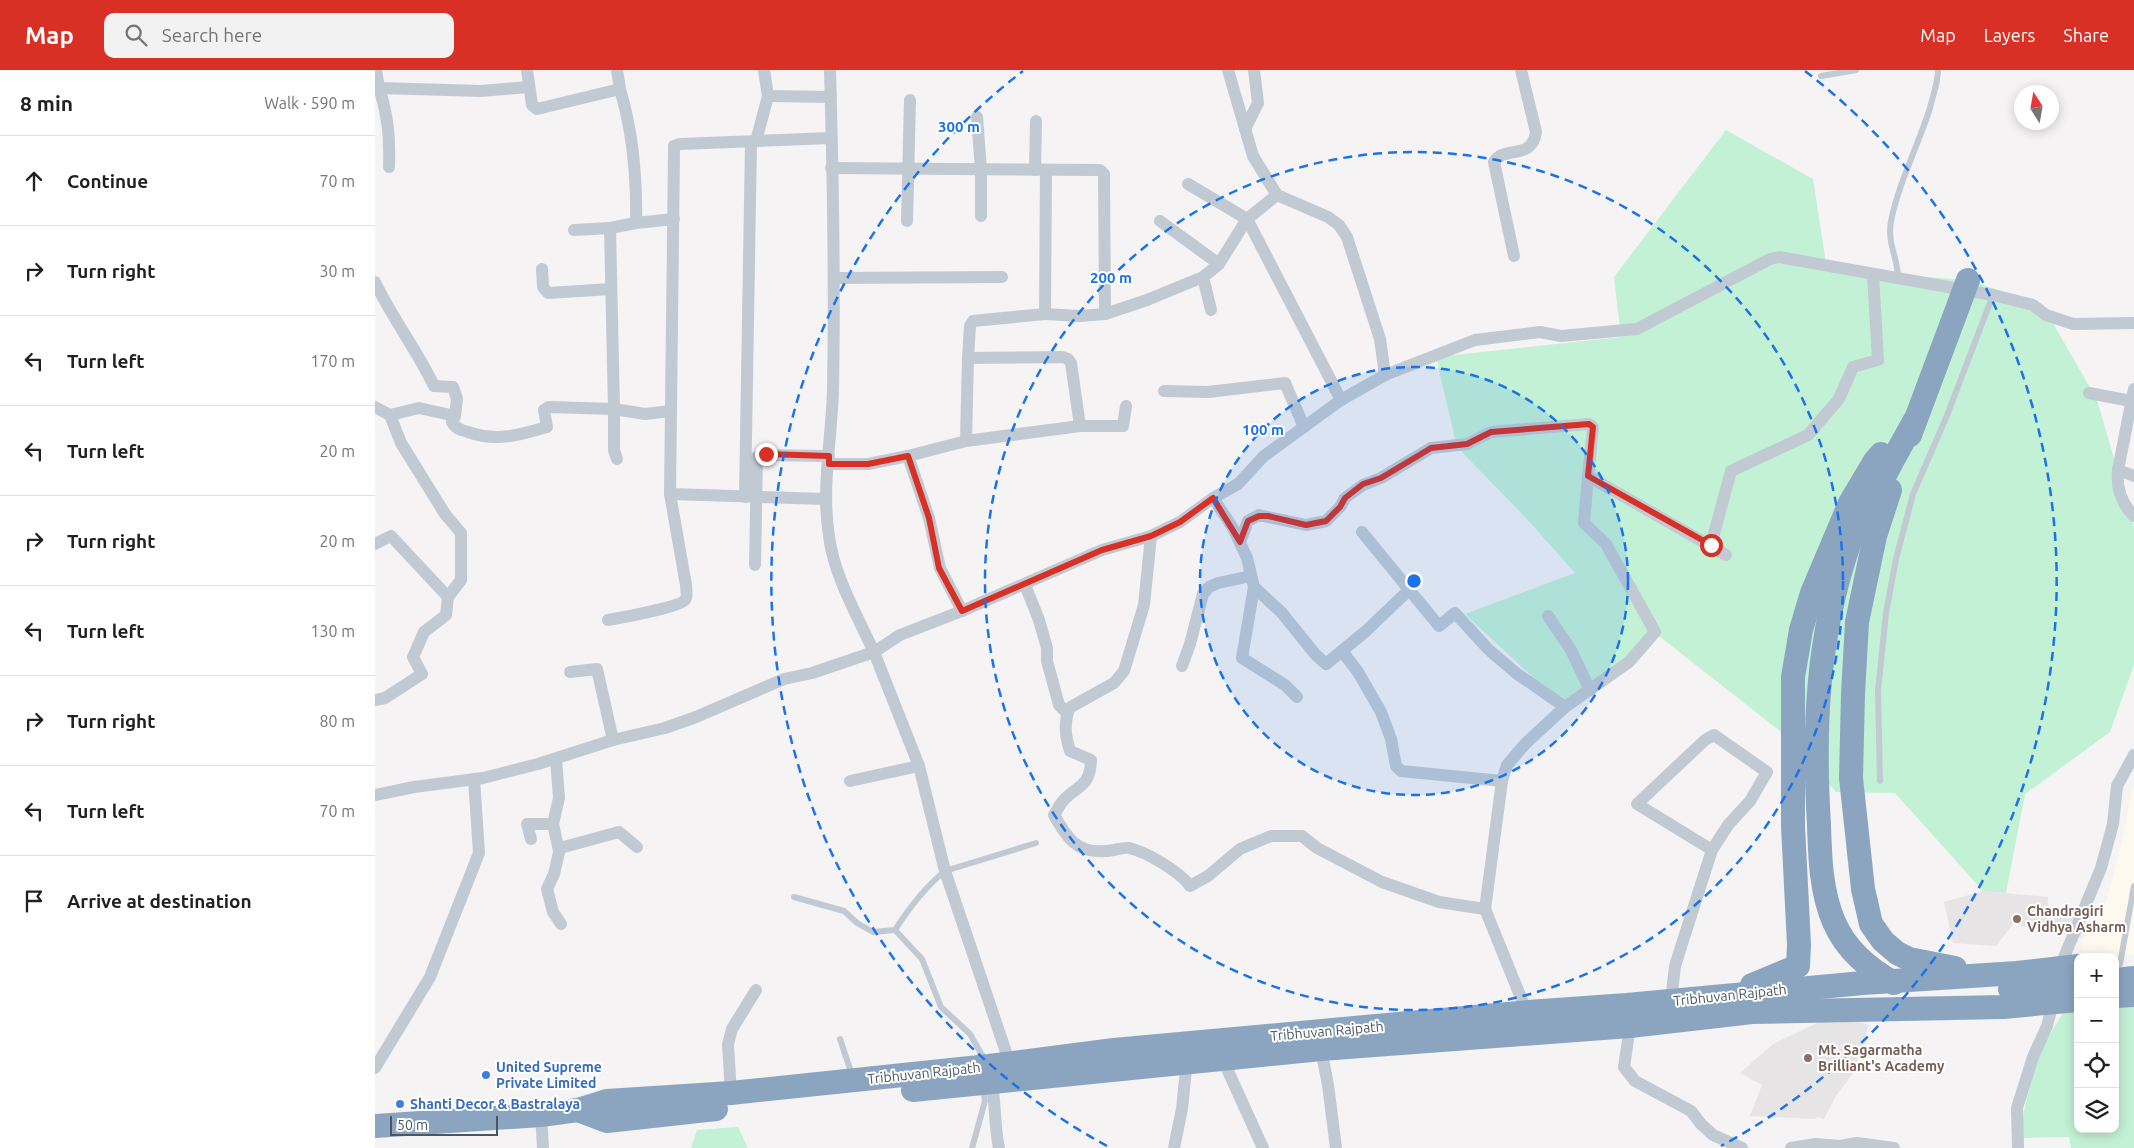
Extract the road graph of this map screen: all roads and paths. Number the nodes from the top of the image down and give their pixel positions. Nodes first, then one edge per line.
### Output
1 (375, 70) edge
2 (527, 70) edge
3 (617, 70) edge
4 (764, 70) edge
5 (830, 70) edge
6 (1228, 70) edge
7 (1254, 70) edge
8 (1521, 70) edge
9 (1856, 70) edge
10 (1939, 70) edge
11 (1821, 76) dead end
12 (529, 87) junction
13 (379, 88) junction
14 (620, 89) junction
15 (768, 96) junction
16 (831, 97) junction
17 (910, 100) dead end
18 (977, 117) dead end
19 (1036, 120) dead end
20 (1245, 129) junction
21 (831, 138) junction
22 (754, 141) junction
23 (389, 166) dead end
24 (831, 168) junction
25 (909, 169) junction
26 (981, 170) junction
27 (1041, 170) junction
28 (1188, 184) dead end
29 (1277, 195) junction
30 (981, 216) dead end
31 (674, 219) junction
32 (1247, 219) junction
33 (907, 221) dead end
34 (1160, 221) dead end
35 (636, 223) junction
36 (610, 228) junction
37 (574, 230) dead end
38 (1514, 256) dead end
39 (1219, 264) junction
40 (542, 269) dead end
41 (1873, 274) junction
42 (1002, 277) dead end
43 (1203, 277) junction
44 (834, 278) junction
45 (1898, 280) junction
46 (1968, 280) dead end
47 (375, 282) edge
48 (611, 289) junction
49 (1993, 295) junction
50 (1211, 310) dead end
51 (1045, 314) junction
52 (1105, 314) junction
53 (2134, 323) edge
54 (968, 358) junction
55 (1385, 375) junction
56 (1164, 392) dead end
57 (2089, 393) dead end
58 (2132, 395) edge
59 (1341, 400) junction
60 (1126, 406) dead end
61 (375, 407) edge
62 (614, 409) junction
63 (671, 411) junction
64 (389, 415) junction
65 (455, 416) junction
66 (1915, 420) junction
67 (1080, 426) junction
68 (1303, 427) junction
69 (966, 441) junction
70 (908, 456) junction
71 (617, 459) dead end
72 (829, 460) junction
73 (2118, 470) junction
74 (1588, 476) junction
75 (2134, 476) edge
76 (670, 494) junction
77 (750, 497) junction
78 (1213, 498) junction
79 (825, 499) junction
80 (2134, 516) edge
81 (1362, 532) dead end
82 (1151, 536) junction
83 (1240, 542) junction
84 (375, 544) edge
85 (1711, 545) junction
86 (1726, 555) dead end
87 (755, 566) dead end
88 (1253, 581) junction
89 (1025, 585) junction
90 (1409, 590) junction
91 (448, 597) junction
92 (962, 611) junction
93 (1548, 616) dead end
94 (608, 620) dead end
95 (1342, 651) junction
96 (874, 652) junction
97 (1182, 666) dead end
98 (570, 672) dead end
99 (1590, 690) junction
100 (1297, 697) dead end
101 (375, 700) edge
102 (1565, 707) junction
103 (1067, 713) junction
104 (613, 740) junction
105 (2134, 755) edge
106 (556, 759) junction
107 (919, 766) junction
108 (474, 779) junction
109 (850, 781) dead end
110 (1502, 781) junction
111 (1879, 781) dead end
112 (375, 794) edge
113 (553, 824) junction
114 (531, 839) dead end
115 (1036, 842) dead end
116 (637, 846) dead end
117 (1712, 850) junction
118 (559, 851) junction
119 (945, 871) junction
120 (2134, 886) edge
121 (795, 897) dead end
122 (1485, 909) junction
123 (561, 924) dead end
124 (895, 930) junction
125 (2069, 966) edge
126 (2124, 970) edge
127 (1986, 974) junction
128 (2074, 983) edge
129 (756, 990) dead end
130 (2134, 995) edge
131 (2119, 996) edge
132 (1705, 998) junction
133 (2074, 1000) edge
134 (1671, 1001) junction
135 (2053, 1003) junction
136 (1529, 1022) junction
137 (1630, 1026) junction
138 (840, 1039) dead end
139 (1321, 1049) junction
140 (1186, 1054) junction
141 (1223, 1060) junction
142 (375, 1068) edge
143 (997, 1076) junction
144 (854, 1084) junction
145 (731, 1093) junction
146 (578, 1110) junction
147 (541, 1115) junction
148 (375, 1126) edge
149 (543, 1148) edge
150 (972, 1148) edge
151 (999, 1148) edge
152 (1174, 1148) edge
153 (1263, 1148) edge
154 (1336, 1148) edge
155 (1742, 1148) edge
156 (1791, 1148) edge
157 (1894, 1148) edge
158 (2018, 1148) edge

1 - 13 street
2 - 12 street
3 - 14 street
4 - 15 street
5 - 16 street
6 - 20 street
7 - 20 street
8 - 38 street
9 - 11 lane
10 - 45 lane
12 - 13 street
12 - 14 street
13 - 23 street
14 - 35 street
15 - 16 street
15 - 22 street
16 - 21 street
17 - 25 street
18 - 26 street
19 - 27 street
20 - 29 street
21 - 22 street
21 - 24 street
22 - 31 street
22 - 77 street
24 - 25 street
24 - 44 street
25 - 26 street
25 - 33 street
26 - 27 street
26 - 30 street
27 - 51 street
27 - 52 street
28 - 32 street
29 - 32 street
29 - 55 street
31 - 35 street
31 - 63 street
32 - 39 street
32 - 59 street
34 - 39 street
35 - 36 street
36 - 37 street
36 - 48 street
39 - 43 street
40 - 48 street
41 - 45 street
41 - 55 street
41 - 85 street
42 - 44 street
43 - 50 street
43 - 52 street
44 - 72 street
45 - 49 street
46 - 66 highway
47 - 65 street
48 - 62 street
49 - 53 street
49 - 111 lane
51 - 52 street
51 - 54 street
54 - 67 street
54 - 69 street
55 - 59 street
56 - 68 street
57 - 58 street
58 - 73 street
59 - 68 street
60 - 67 street
61 - 64 street
62 - 63 street
62 - 65 street
62 - 71 street
63 - 76 street
64 - 65 street
64 - 91 street
66 - 127 highway
66 - 128 highway
66 - 132 highway
67 - 69 street
68 - 78 street
69 - 70 street
70 - 72 street
70 - 92 street
72 - 77 street
72 - 79 street
73 - 75 street
73 - 80 street
74 - 83 street
74 - 85 street
74 - 99 street
76 - 77 street
76 - 94 street
77 - 79 street
77 - 87 street
78 - 82 street
78 - 83 street
79 - 96 street
81 - 90 street
82 - 89 street
82 - 103 street
83 - 88 street
84 - 91 street
85 - 86 street
88 - 95 street
88 - 97 street
88 - 100 street
89 - 92 street
89 - 103 street
90 - 95 street
90 - 102 street
91 - 101 street
92 - 96 street
93 - 99 street
95 - 110 street
96 - 104 street
96 - 107 street
98 - 104 street
99 - 102 street
102 - 110 street
103 - 122 street
104 - 106 street
105 - 125 street
106 - 108 street
106 - 113 street
107 - 109 street
107 - 119 street
108 - 112 street
108 - 142 street
110 - 122 street
113 - 114 street
113 - 118 street
115 - 119 lane
116 - 118 street
117 - 117 street
117 - 134 street
118 - 123 street
119 - 124 lane
119 - 143 street
120 - 126 lane
121 - 124 lane
122 - 136 street
124 - 143 lane
125 - 127 highway, Tribhuvan Rajpath
127 - 132 highway, Tribhuvan Rajpath
129 - 145 street
130 - 131 highway
132 - 134 highway, Tribhuvan Rajpath
133 - 135 highway, Tribhuvan Rajpath
134 - 136 highway, Tribhuvan Rajpath
135 - 137 highway, Tribhuvan Rajpath
135 - 158 street
136 - 137 highway, Tribhuvan Rajpath
136 - 139 highway, Tribhuvan Rajpath
136 - 140 highway, Tribhuvan Rajpath
137 - 155 street
138 - 144 lane
139 - 141 highway, Tribhuvan Rajpath
139 - 154 street
140 - 141 highway, Tribhuvan Rajpath
140 - 143 highway, Tribhuvan Rajpath
140 - 152 street
141 - 153 street
143 - 144 highway, Tribhuvan Rajpath
143 - 146 highway, Tribhuvan Rajpath
143 - 150 lane
143 - 151 street
144 - 145 highway, Tribhuvan Rajpath
145 - 146 highway, Tribhuvan Rajpath
146 - 147 highway, Tribhuvan Rajpath
147 - 148 highway, Tribhuvan Rajpath
147 - 149 street
156 - 157 street

